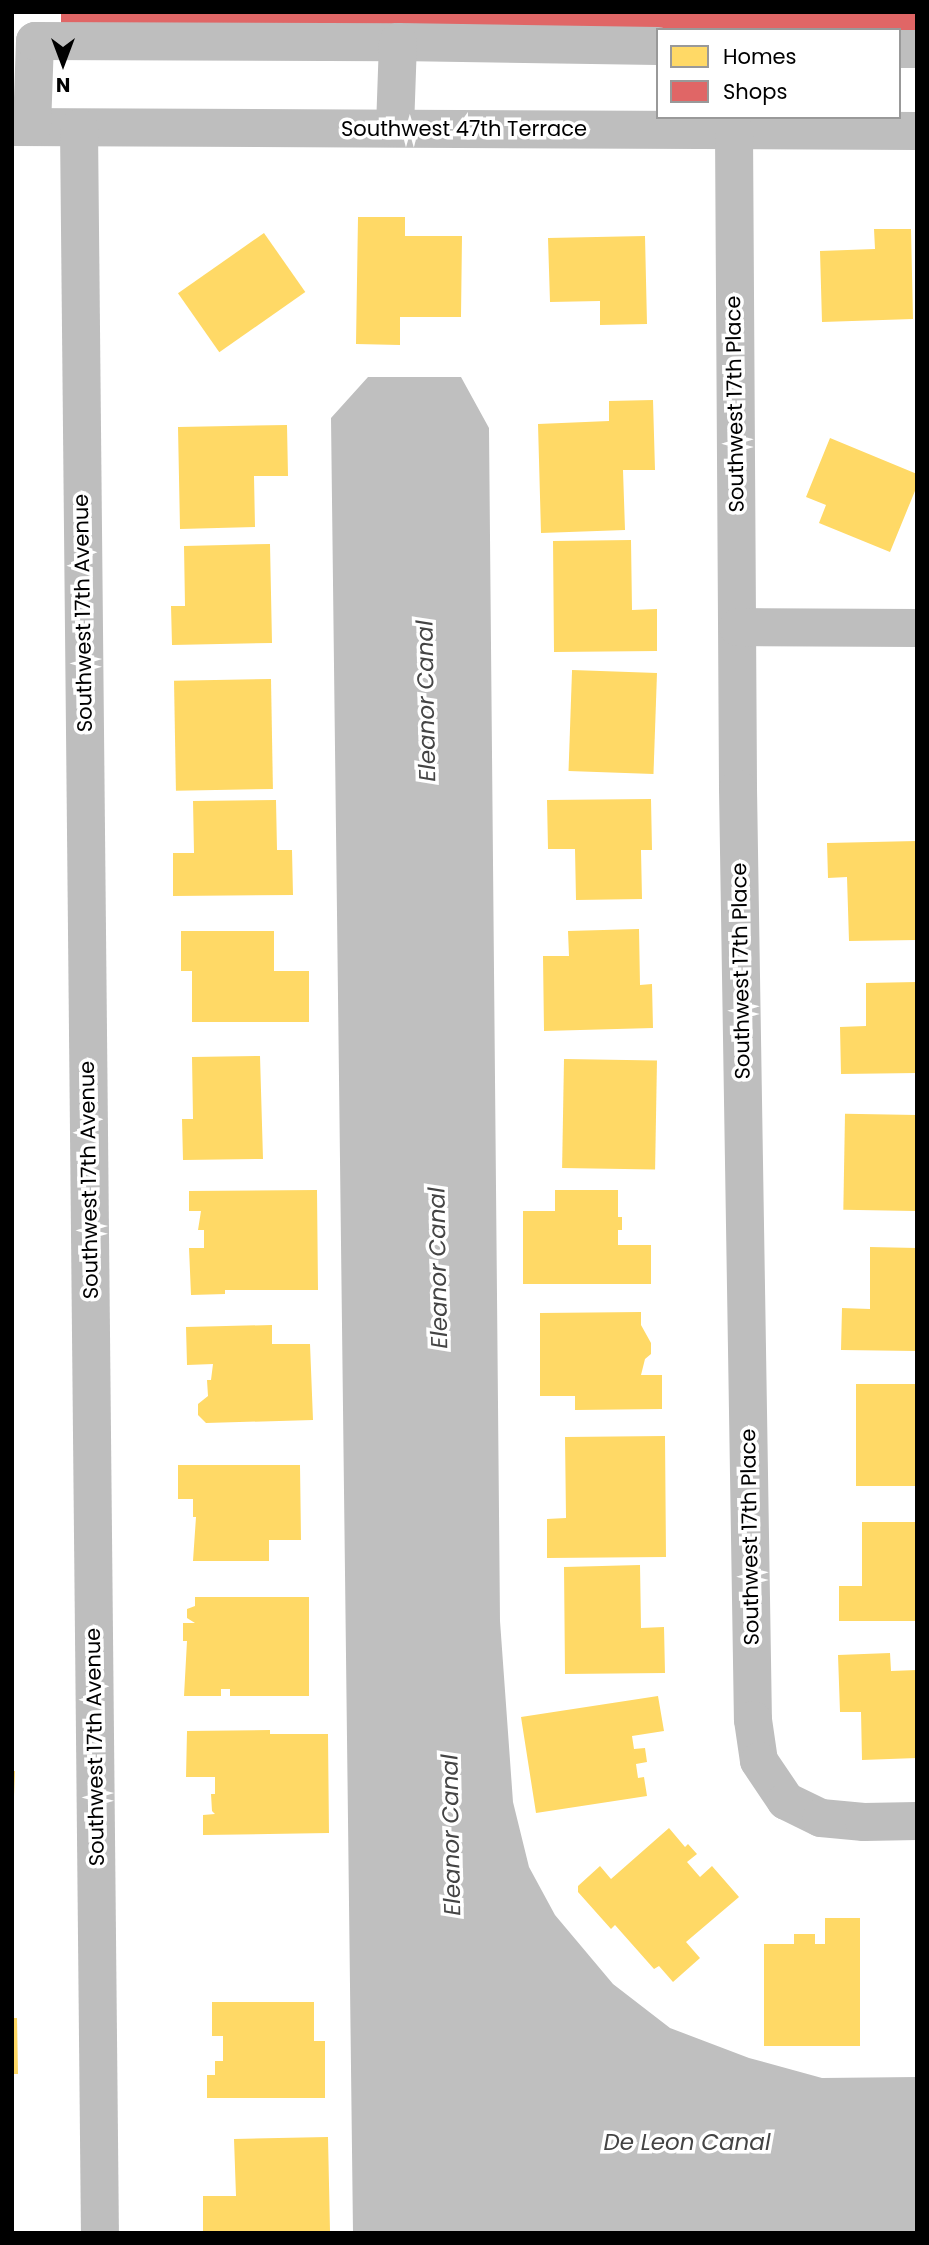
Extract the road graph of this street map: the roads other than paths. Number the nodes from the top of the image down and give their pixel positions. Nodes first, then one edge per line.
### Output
1 (398, 41) junction
2 (656, 46) edge
3 (673, 124) edge
4 (22, 127) edge
5 (79, 128) junction
6 (395, 128) junction
7 (734, 131) junction
8 (917, 131) edge
9 (738, 627) junction
10 (917, 628) edge
11 (917, 1821) edge
12 (100, 2233) edge

1 - 2 street
1 - 4 street
1 - 6 street
3 - 6 street, Southwest 47th Terrace
3 - 7 street, Southwest 47th Terrace
4 - 5 street, Southwest 47th Terrace
5 - 6 street, Southwest 47th Terrace
5 - 12 street, Southwest 17th Avenue
7 - 8 street, Southwest 47th Terrace
7 - 9 street, Southwest 17th Place
9 - 10 street
9 - 11 street, Southwest 17th Place

